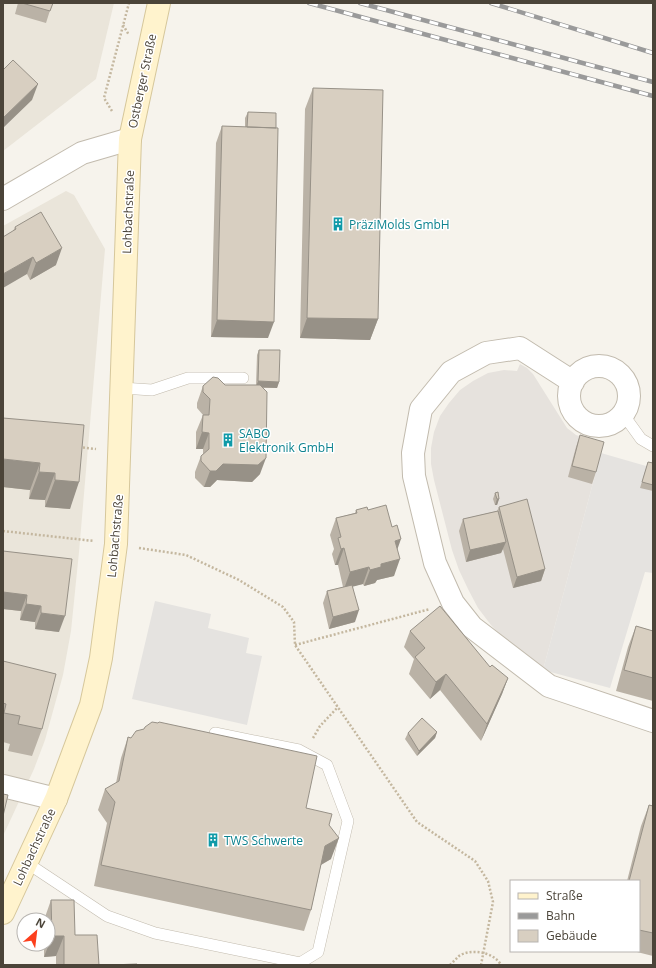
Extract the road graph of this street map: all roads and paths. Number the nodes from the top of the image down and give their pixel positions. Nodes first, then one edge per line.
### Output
1 (129, 3) edge
2 (159, 3) edge
3 (130, 139) junction
4 (3, 199) edge
5 (243, 378) dead end
6 (573, 382) junction
7 (122, 388) junction
8 (623, 414) junction
9 (653, 446) edge
10 (73, 447) edge
11 (120, 451) junction
12 (3, 531) edge
13 (116, 544) junction
14 (454, 603) junction
15 (295, 645) junction
16 (338, 707) junction
17 (653, 721) edge
18 (215, 732) dead end
19 (305, 753) junction
20 (3, 786) edge
21 (56, 799) junction
22 (27, 863) junction
23 (3, 914) edge
24 (484, 953) junction
25 (450, 965) edge
26 (481, 965) edge
27 (501, 965) edge

1 - 3 path
2 - 3 street, Ostberger Straße
3 - 4 street, Ostberger Straße
3 - 7 street, Lohbachstraße
5 - 7 lane
6 - 8 street
6 - 8 street
6 - 14 street
7 - 11 street, Lohbachstraße
8 - 9 lane
10 - 11 path
11 - 13 street, Lohbachstraße
12 - 13 path
13 - 15 path
13 - 21 street, Lohbachstraße
14 - 15 path
14 - 17 street
15 - 16 path
16 - 19 path
16 - 24 path
18 - 19 lane
19 - 22 lane
20 - 21 street
21 - 22 street, Lohbachstraße
22 - 23 street, Lohbachstraße
24 - 25 path
24 - 26 path
24 - 27 path

